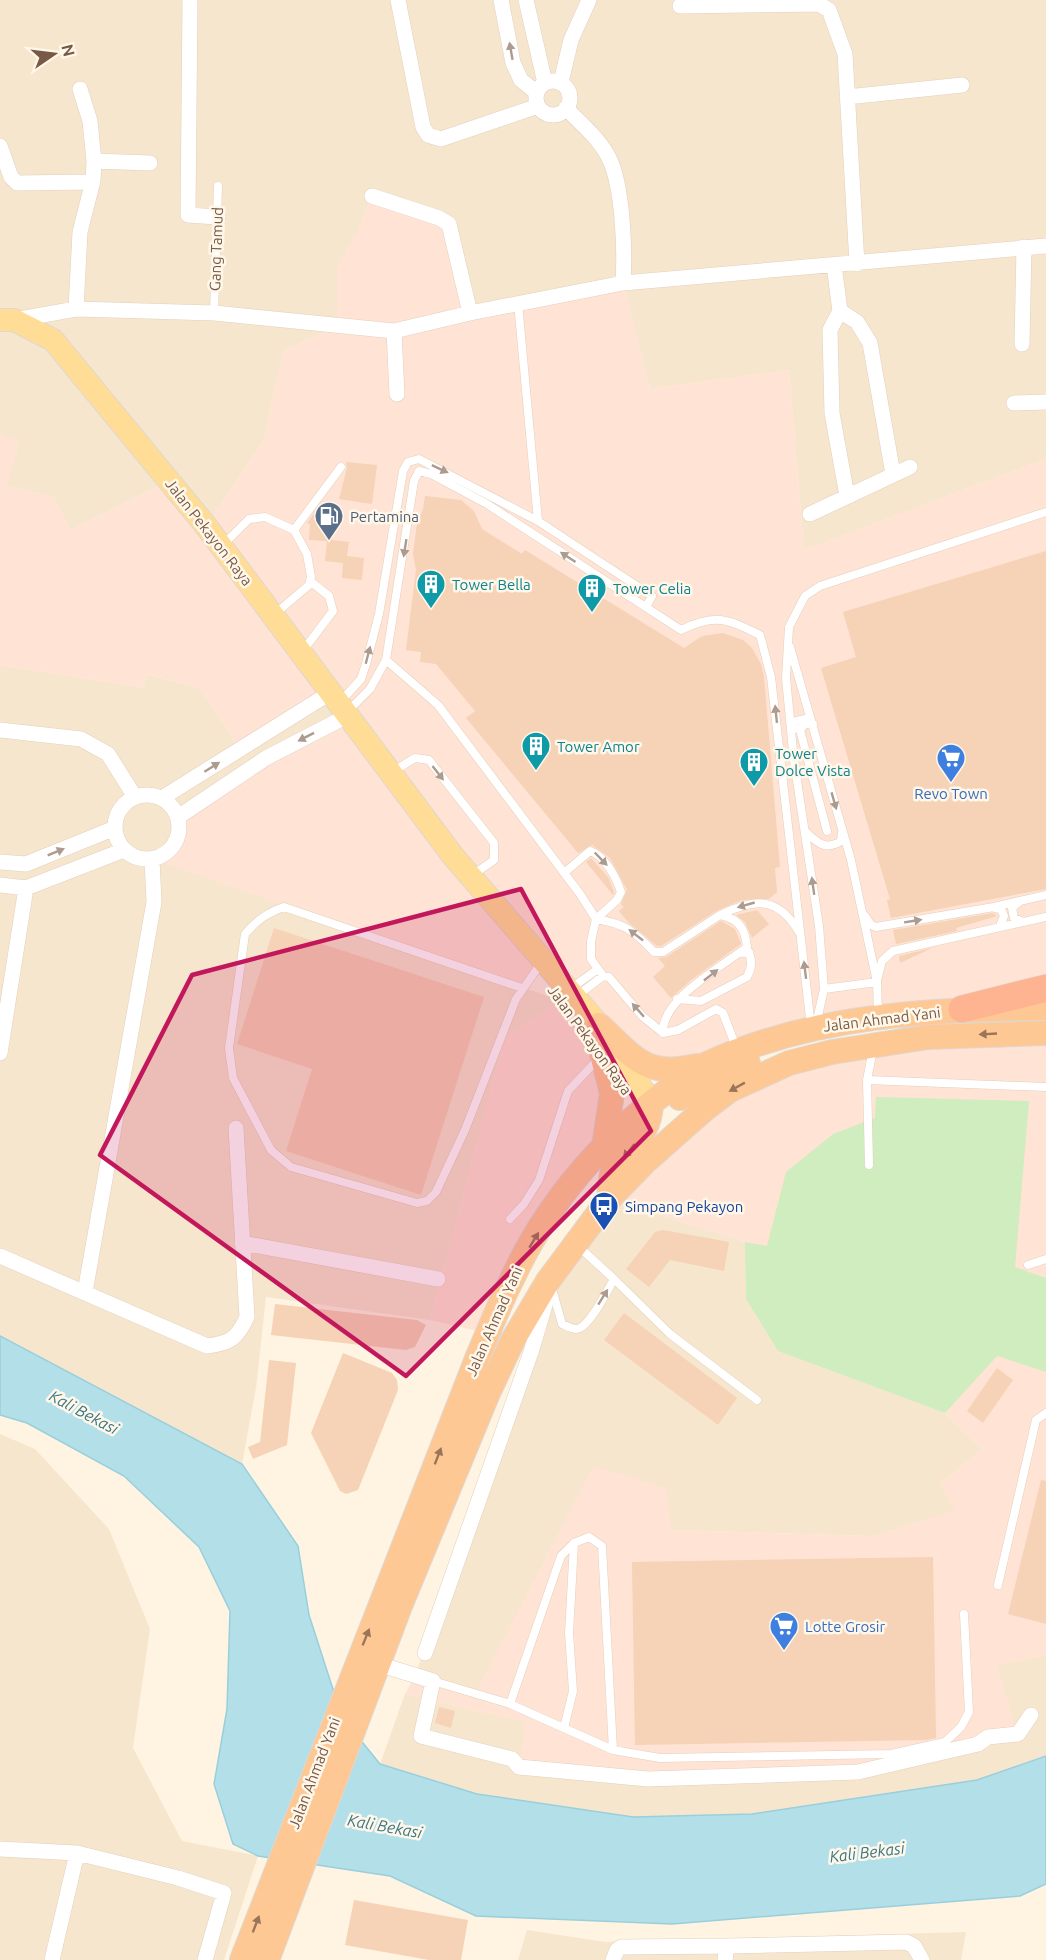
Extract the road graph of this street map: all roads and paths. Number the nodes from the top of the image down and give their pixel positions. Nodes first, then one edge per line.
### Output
1 (190, 0) edge
2 (398, 0) edge
3 (501, 0) edge
4 (526, 0) edge
5 (589, 0) edge
6 (819, 2) edge
7 (680, 6) dead end
8 (962, 86) dead end
9 (80, 89) dead end
10 (545, 91) junction
11 (847, 97) junction
12 (566, 108) junction
13 (0, 146) edge
14 (94, 161) junction
15 (150, 163) dead end
16 (92, 182) junction
17 (218, 186) dead end
18 (372, 196) dead end
19 (218, 217) junction
20 (1046, 246) edge
21 (1024, 247) junction
22 (857, 264) junction
23 (834, 265) junction
24 (623, 283) junction
25 (518, 303) junction
26 (76, 309) junction
27 (840, 311) junction
28 (214, 313) junction
29 (470, 313) junction
30 (7, 320) edge
31 (394, 332) junction
32 (1023, 344) dead end
33 (398, 394) dead end
34 (1046, 402) edge
35 (1014, 403) dead end
36 (341, 466) dead end
37 (910, 466) dead end
38 (893, 474) junction
39 (847, 496) junction
40 (1046, 512) edge
41 (810, 514) dead end
42 (538, 521) junction
43 (294, 530) junction
44 (222, 547) junction
45 (310, 581) junction
46 (645, 607) junction
47 (272, 616) junction
48 (788, 640) junction
49 (300, 654) junction
50 (386, 660) junction
51 (340, 707) junction
52 (813, 724) junction
53 (0, 730) edge
54 (792, 736) junction
55 (391, 774) junction
56 (135, 797) junction
57 (162, 798) junction
58 (178, 817) junction
59 (841, 825) junction
60 (115, 828) junction
61 (805, 831) junction
62 (827, 831) dead end
63 (124, 850) junction
64 (152, 859) junction
65 (0, 862) edge
66 (564, 873) junction
67 (470, 877) junction
68 (0, 885) edge
69 (26, 888) junction
70 (1046, 895) edge
71 (1024, 900) junction
72 (994, 907) junction
73 (862, 912) junction
74 (720, 915) junction
75 (1046, 917) edge
76 (596, 919) junction
77 (1025, 921) junction
78 (1000, 926) junction
79 (801, 936) junction
80 (740, 953) junction
81 (537, 969) junction
82 (600, 972) junction
83 (877, 982) junction
84 (522, 988) junction
85 (1046, 988) edge
86 (824, 989) junction
87 (572, 994) junction
88 (677, 999) junction
89 (1046, 1008) edge
90 (962, 1009) junction
91 (879, 1018) junction
92 (599, 1025) junction
93 (814, 1028) junction
94 (663, 1033) junction
95 (1046, 1033) edge
96 (874, 1045) junction
97 (737, 1052) junction
98 (0, 1053) edge
99 (602, 1054) junction
100 (707, 1064) junction
101 (867, 1080) junction
102 (1046, 1087) edge
103 (651, 1102) junction
104 (236, 1128) dead end
105 (604, 1148) junction
106 (869, 1165) dead end
107 (609, 1199) junction
108 (510, 1219) dead end
109 (242, 1243) junction
110 (574, 1249) junction
111 (0, 1256) edge
112 (1046, 1259) edge
113 (1028, 1265) dead end
114 (614, 1279) junction
115 (438, 1280) dead end
116 (551, 1286) junction
117 (86, 1292) junction
118 (757, 1400) dead end
119 (1046, 1413) edge
120 (574, 1543) junction
121 (998, 1585) dead end
122 (964, 1614) dead end
123 (426, 1653) dead end
124 (388, 1667) junction
125 (434, 1681) junction
126 (362, 1700) junction
127 (510, 1704) junction
128 (1031, 1715) dead end
129 (564, 1728) junction
130 (613, 1750) junction
131 (0, 1849) edge
132 (77, 1853) junction
133 (279, 1893) junction
134 (828, 1944) junction
135 (726, 1953) edge
136 (52, 1960) edge
137 (205, 1960) edge
138 (242, 1960) edge
139 (267, 1960) edge
140 (283, 1960) edge
141 (613, 1960) edge
142 (826, 1960) edge
143 (922, 1960) edge

1 - 19 street
2 - 10 street
10 -> 3 street
4 - 10 street
5 - 10 street
6 - 7 street
6 - 11 street
8 - 11 street
9 - 14 street
10 - 12 street
10 - 12 street
11 - 22 street
12 - 24 street
13 - 16 street
14 - 15 street
14 - 16 street
16 - 26 street
17 - 19 lane, Gang Tamud
18 - 29 street
19 - 28 lane, Gang Tamud
20 - 21 street
21 - 22 street
21 - 32 street
22 - 23 street
23 - 24 street
23 - 27 street
24 - 25 street
25 - 29 street
25 - 42 lane
26 - 28 street
26 - 30 street
27 - 38 street
27 - 39 street
28 - 31 street
29 - 31 street
30 - 44 main road, Jalan Pekayon Raya
31 - 33 street
34 - 35 street
36 - 43 lane
37 - 38 street
38 - 39 street
39 - 41 street
40 - 48 lane
42 - 46 lane
51 -> 42 lane
43 - 44 lane
43 - 45 lane
44 - 47 main road, Jalan Pekayon Raya
45 - 47 lane
45 - 49 lane
46 -> 50 lane
79 -> 46 lane
47 - 49 main road, Jalan Pekayon Raya
48 - 52 lane
48 - 54 lane
49 - 51 main road, Jalan Pekayon Raya
50 - 51 lane
50 - 66 lane
51 - 55 main road, Jalan Pekayon Raya
57 -> 51 street
51 -> 58 street
52 - 54 lane
52 -> 59 lane
52 - 62 lane
53 - 56 street
54 - 61 lane
55 - 67 main road, Jalan Pekayon Raya
55 -> 67 lane
55 - 81 main road, Jalan Pekayon Raya
56 - 57 street
56 - 60 street
57 - 58 street
58 - 64 street
59 - 61 lane
59 - 73 lane
60 - 63 street
65 -> 60 street
86 -> 61 lane
63 - 64 street
63 - 69 street
64 - 117 street
66 - 76 lane
66 -> 76 lane
67 - 87 main road, Jalan Pekayon Raya
68 - 69 street
69 - 98 street
70 - 71 lane
71 - 72 lane
71 - 77 lane
73 -> 72 lane
72 - 78 lane
73 - 83 lane
74 -> 76 lane
79 -> 74 lane
74 - 80 lane
75 - 77 lane
76 - 82 lane
77 - 78 lane
78 - 83 lane
93 -> 79 lane
88 -> 80 lane
80 - 88 lane
81 - 84 lane
81 - 99 main road, Jalan Pekayon Raya
82 - 87 lane
94 -> 82 lane
83 - 86 lane
83 - 91 lane
84 - 84 lane
85 - 90 highway
86 - 93 lane
87 - 92 main road, Jalan Pekayon Raya
88 - 94 lane
89 - 90 highway, Jalan Ahmad Yani
90 - 91 highway, Jalan Ahmad Yani
91 - 93 highway, Jalan Ahmad Yani
92 - 100 highway
92 - 103 main road, Jalan Pekayon Raya
93 - 97 highway, Jalan Ahmad Yani
94 - 97 lane
95 -> 96 highway, Jalan Ahmad Yani
96 - 101 lane
96 - 103 highway
96 -> 107 highway, Jalan Ahmad Yani
97 - 100 highway, Jalan Ahmad Yani
99 - 103 main road, Jalan Pekayon Raya
99 - 105 highway
99 - 108 lane
100 - 103 highway, Jalan Ahmad Yani
101 - 102 lane
101 - 106 lane
103 - 105 highway, Jalan Ahmad Yani
103 -> 107 highway
104 - 109 street
126 -> 105 highway, Jalan Ahmad Yani
107 - 110 highway, Jalan Ahmad Yani
109 - 115 street
109 - 117 street
110 - 114 lane
110 - 116 highway
110 - 126 highway, Jalan Ahmad Yani
111 - 117 street
112 - 113 lane
116 -> 114 lane
114 - 118 lane
116 - 123 street
116 - 124 highway
119 - 121 lane
120 - 127 lane
120 - 129 lane
120 - 130 lane
122 - 130 lane
124 - 125 street
124 - 126 highway
125 - 127 lane
125 - 128 street
126 - 133 highway, Jalan Ahmad Yani
126 - 140 highway
127 - 129 lane
129 - 130 lane
131 - 132 street
132 - 136 street
132 - 137 street
138 -> 133 highway, Jalan Ahmad Yani
133 - 139 highway, Jalan Ahmad Yani
134 - 135 street
134 - 142 street
134 - 143 street
135 - 141 street

